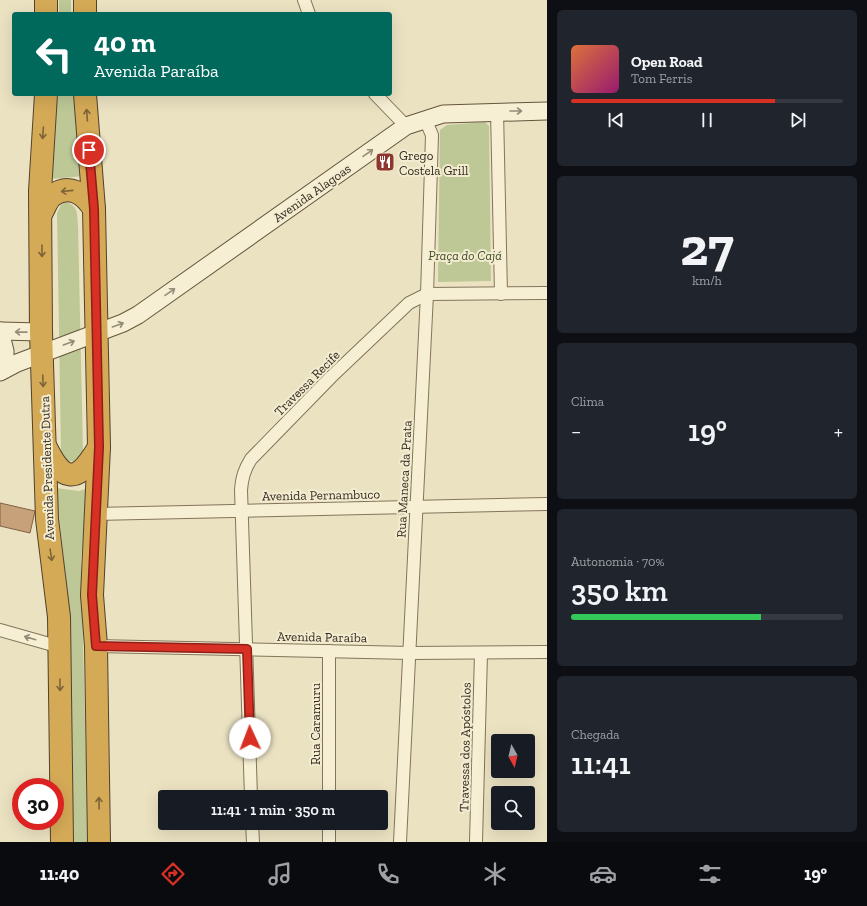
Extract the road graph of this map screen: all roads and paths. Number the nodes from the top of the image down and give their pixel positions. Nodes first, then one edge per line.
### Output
1 (46, 0) edge
2 (85, 0) edge
3 (304, 0) edge
4 (46, 12) edge
5 (85, 12) edge
6 (308, 12) edge
7 (46, 96) edge
8 (85, 96) edge
9 (377, 96) edge
10 (497, 111) junction
11 (547, 111) edge
12 (425, 119) junction
13 (406, 126) junction
14 (94, 209) junction
15 (42, 212) junction
16 (547, 293) edge
17 (427, 294) junction
18 (501, 294) junction
19 (0, 331) edge
20 (96, 333) junction
21 (42, 342) junction
22 (3, 371) edge
23 (45, 446) junction
24 (99, 447) junction
25 (547, 504) edge
26 (417, 507) junction
27 (243, 511) junction
28 (95, 514) junction
29 (0, 630) edge
30 (96, 646) junction
31 (60, 647) junction
32 (247, 649) junction
33 (329, 651) junction
34 (410, 652) junction
35 (547, 652) edge
36 (481, 653) junction
37 (251, 790) edge
38 (329, 790) edge
39 (252, 830) edge
40 (329, 830) edge
41 (62, 842) edge
42 (99, 842) edge
43 (253, 842) edge
44 (329, 842) edge
45 (400, 842) edge
46 (476, 842) edge

1 - 4 highway
2 - 5 highway
3 - 6 street
7 -> 15 highway, Avenida Presidente Dutra
14 -> 8 highway
9 - 13 street
10 -> 11 street, Avenida Alagoas
10 - 12 street, Avenida Alagoas
10 - 18 street
12 - 13 street, Avenida Alagoas
12 - 17 street, Rua Maneca da Prata
20 -> 13 street, Avenida Alagoas
14 -> 15 highway
14 - 20 highway
15 -> 21 highway, Avenida Presidente Dutra
16 - 18 street
17 - 18 street
17 - 26 street, Rua Maneca da Prata
17 - 27 street, Travessa Recife
21 -> 19 street
19 - 22 street
21 -> 20 street, Avenida Alagoas
20 - 24 highway
21 - 22 street, Avenida Alagoas
21 -> 23 highway, Avenida Presidente Dutra
23 - 24 highway
23 -> 31 highway, Avenida Presidente Dutra
24 - 28 highway
25 - 26 street, Avenida Pernambuco
26 - 27 street, Avenida Pernambuco
26 - 34 street, Rua Maneca da Prata
27 - 28 street, Avenida Pernambuco
27 - 32 street, Travessa Recife
28 - 30 highway
31 -> 29 street
30 - 32 street, Avenida Paraíba
42 -> 30 highway
31 -> 41 highway, Avenida Presidente Dutra
32 - 33 street, Avenida Paraíba
32 - 37 street, Travessa Recife
33 - 34 street, Avenida Paraíba
33 - 38 street, Rua Caramuru
34 - 36 street, Avenida Paraíba
34 - 45 street, Rua Maneca da Prata
35 - 36 street, Avenida Paraíba
36 - 46 street, Travessa dos Apóstolos
39 - 43 street
40 - 44 street

